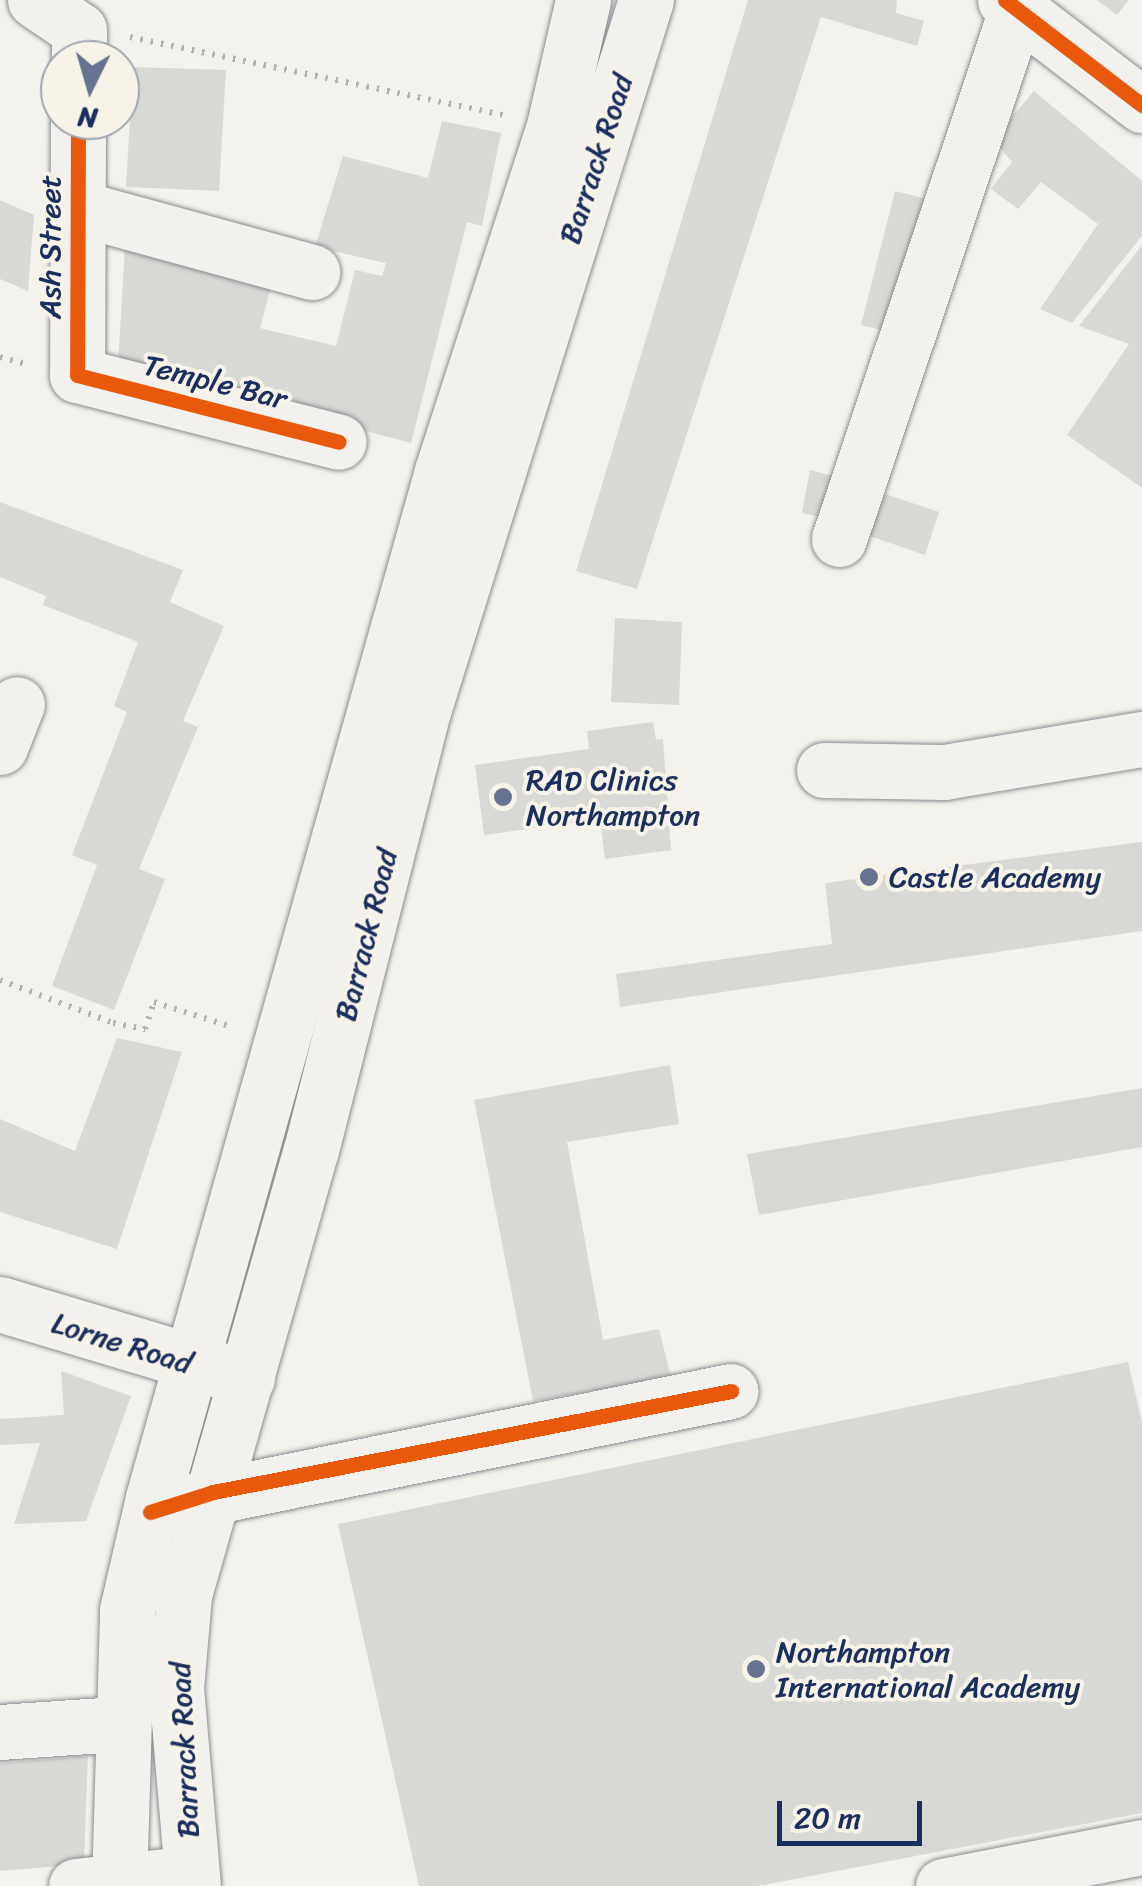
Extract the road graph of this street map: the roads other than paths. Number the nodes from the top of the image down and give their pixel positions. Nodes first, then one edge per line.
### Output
1 (35, 0) edge
2 (583, 0) edge
3 (646, 0) edge
4 (1011, 4) edge
5 (74, 40) edge
6 (1142, 105) edge
7 (78, 140) edge
8 (78, 208) junction
9 (312, 272) dead end
10 (76, 375) joint
11 (339, 442) dead end
12 (839, 539) dead end
13 (1142, 739) edge
14 (824, 770) dead end
15 (8, 1313) edge
16 (191, 1365) junction
17 (247, 1378) junction
18 (732, 1391) dead end
19 (214, 1492) junction
20 (150, 1512) junction
21 (118, 1724) junction
22 (0, 1732) edge
23 (1142, 1847) edge
24 (192, 1880) edge
25 (104, 1884) edge
26 (943, 1886) edge

1 - 5 main road
2 - 16 main road, Barrack Road
3 - 17 main road, Barrack Road
4 - 6 main road
4 - 12 main road
7 - 8 main road, Ash Street
8 - 9 main road
8 - 10 main road, Ash Street
10 - 11 main road, Temple Bar
13 - 14 main road
15 - 16 main road, Lorne Road
16 - 17 main road, Lorne Road
16 - 20 main road, Barrack Road
17 - 19 main road, Barrack Road
18 - 19 main road
19 - 20 main road
19 - 24 main road, Barrack Road
20 - 21 main road, Barrack Road
21 - 22 main road
21 - 25 main road, Barrack Road
23 - 26 main road
24 - 25 main road

